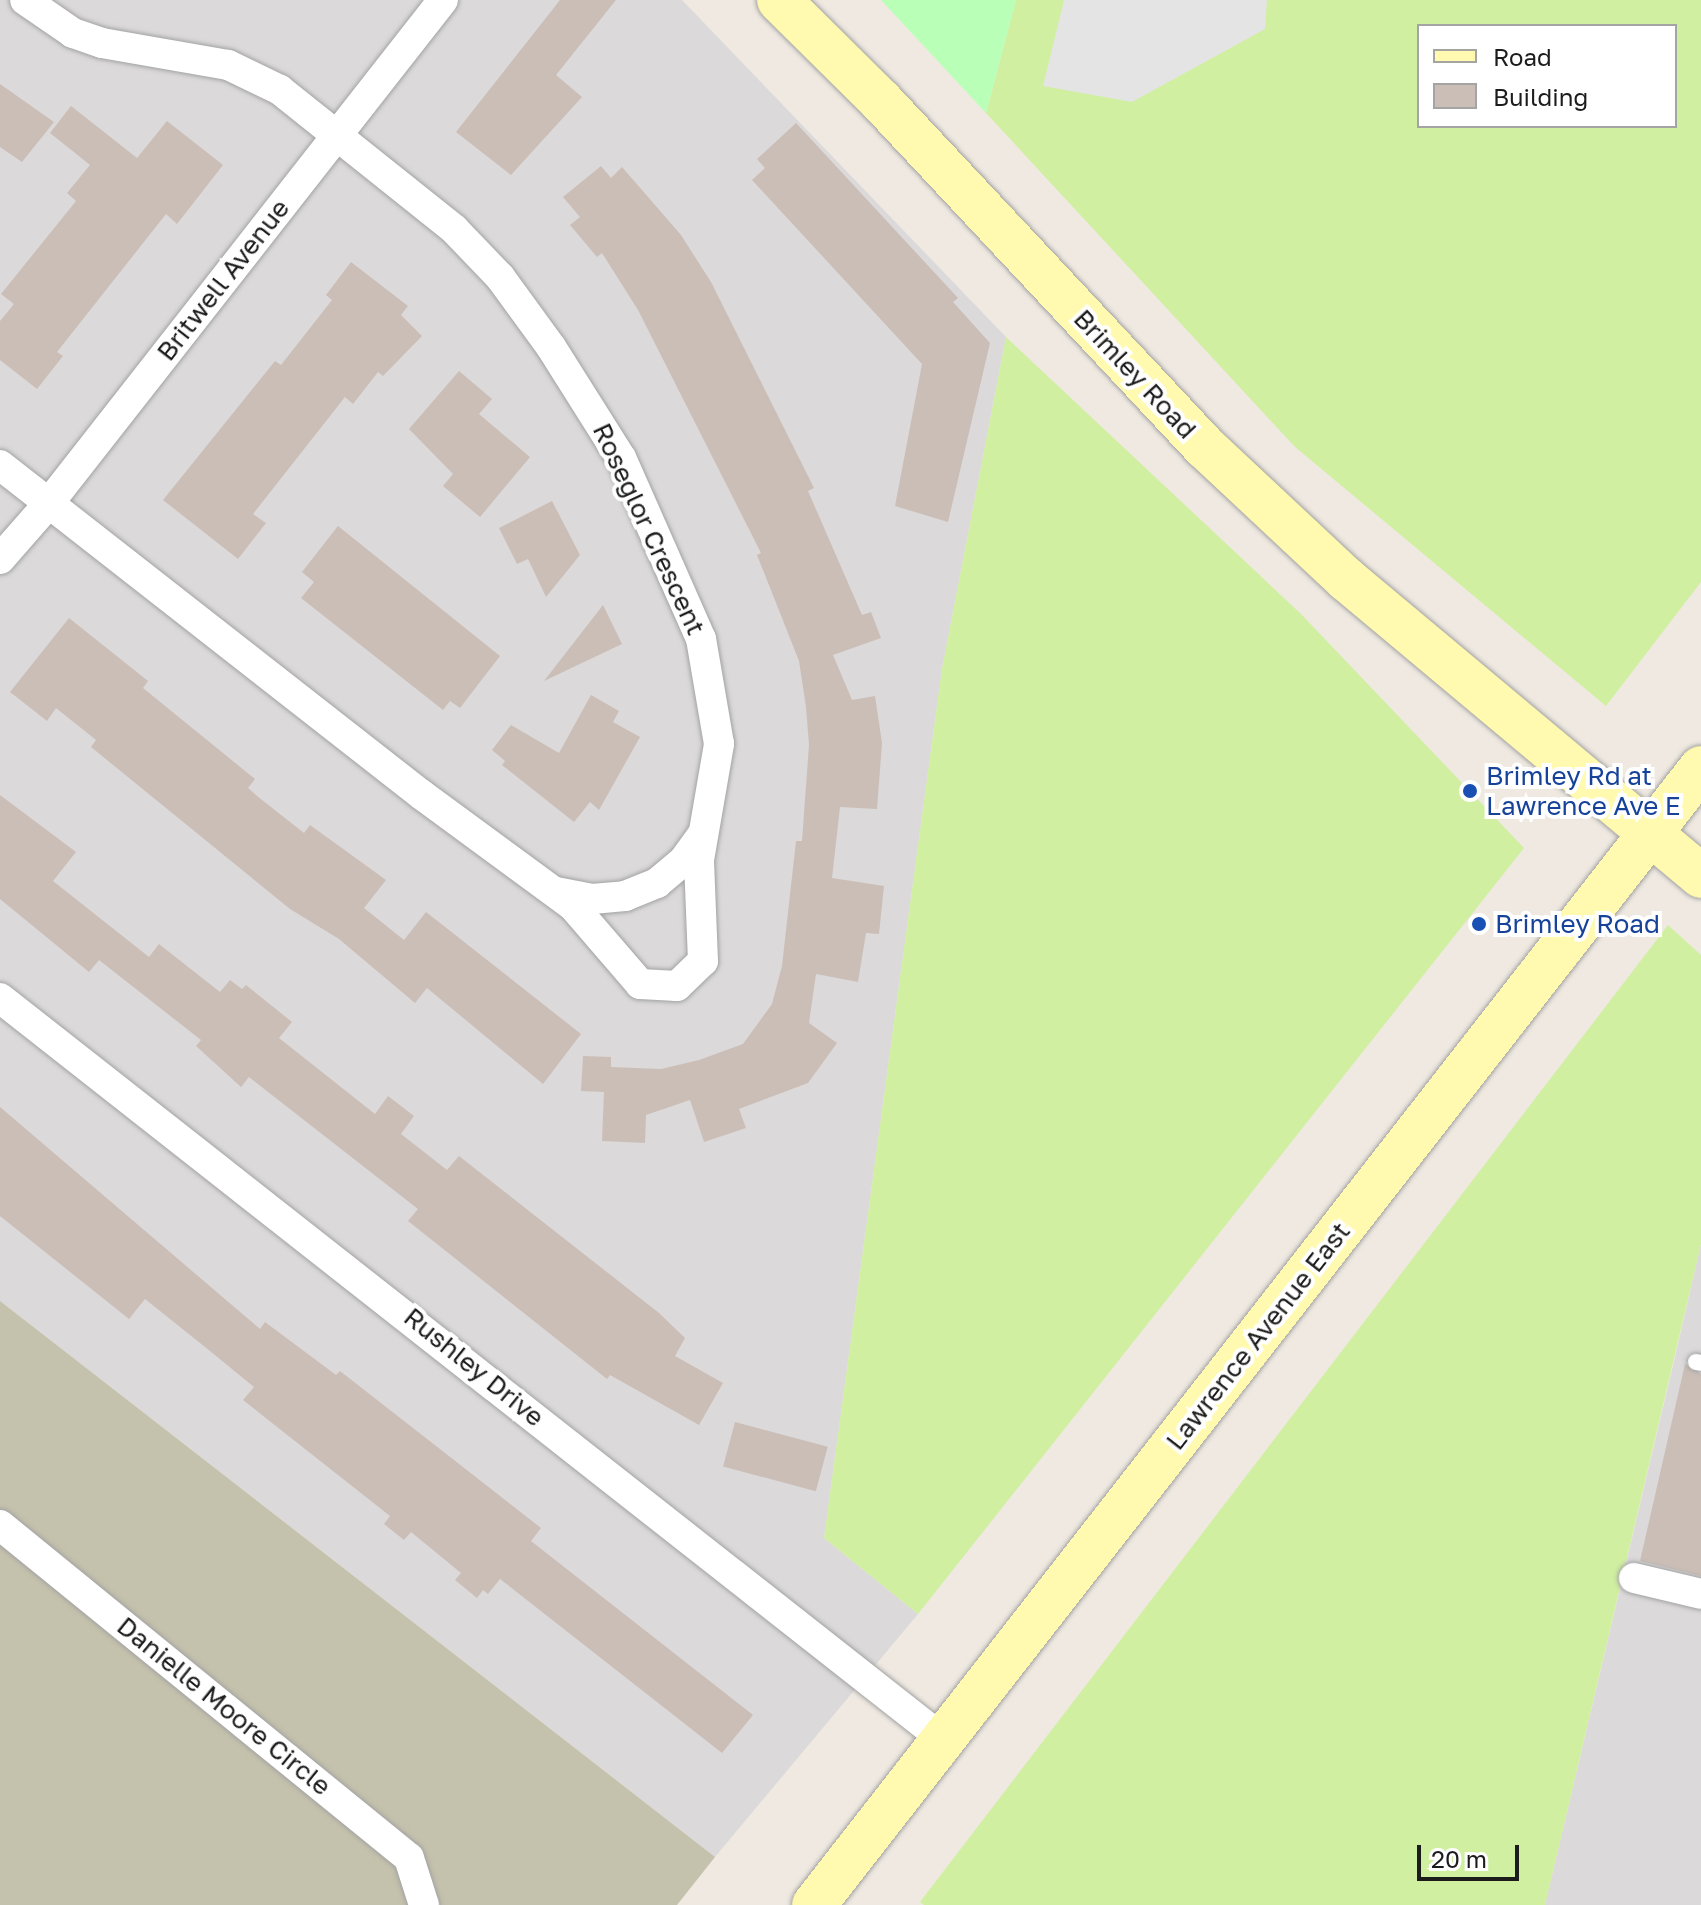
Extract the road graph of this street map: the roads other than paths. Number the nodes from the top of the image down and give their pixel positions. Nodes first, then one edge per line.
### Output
1 (25, 0) edge
2 (443, 0) edge
3 (779, 0) edge
4 (336, 135) junction
5 (0, 465) edge
6 (49, 503) junction
7 (0, 559) edge
8 (1701, 768) edge
9 (704, 832) junction
10 (1648, 833) junction
11 (1701, 876) edge
12 (552, 892) junction
13 (0, 998) edge
14 (0, 1525) edge
15 (1634, 1578) dead end
16 (1701, 1594) edge
17 (944, 1740) junction
18 (825, 1901) edge
19 (424, 1905) edge

1 - 4 street, Roseglor Crescent
2 - 4 street, Britwell Avenue
3 - 10 main road, Brimley Road
4 - 6 street, Britwell Avenue
4 - 9 street, Roseglor Crescent
5 - 6 street, Roseglor Crescent
6 - 7 street, Britwell Avenue
6 - 12 street, Roseglor Crescent
8 - 10 main road, Lawrence Avenue East
9 - 12 street, Roseglor Crescent
9 - 12 street, Roseglor Crescent
10 - 11 main road, Brimley Road
10 - 17 main road, Lawrence Avenue East
13 - 17 street, Rushley Drive
14 - 19 street, Danielle Moore Circle
15 - 16 street
17 - 18 main road, Lawrence Avenue East

